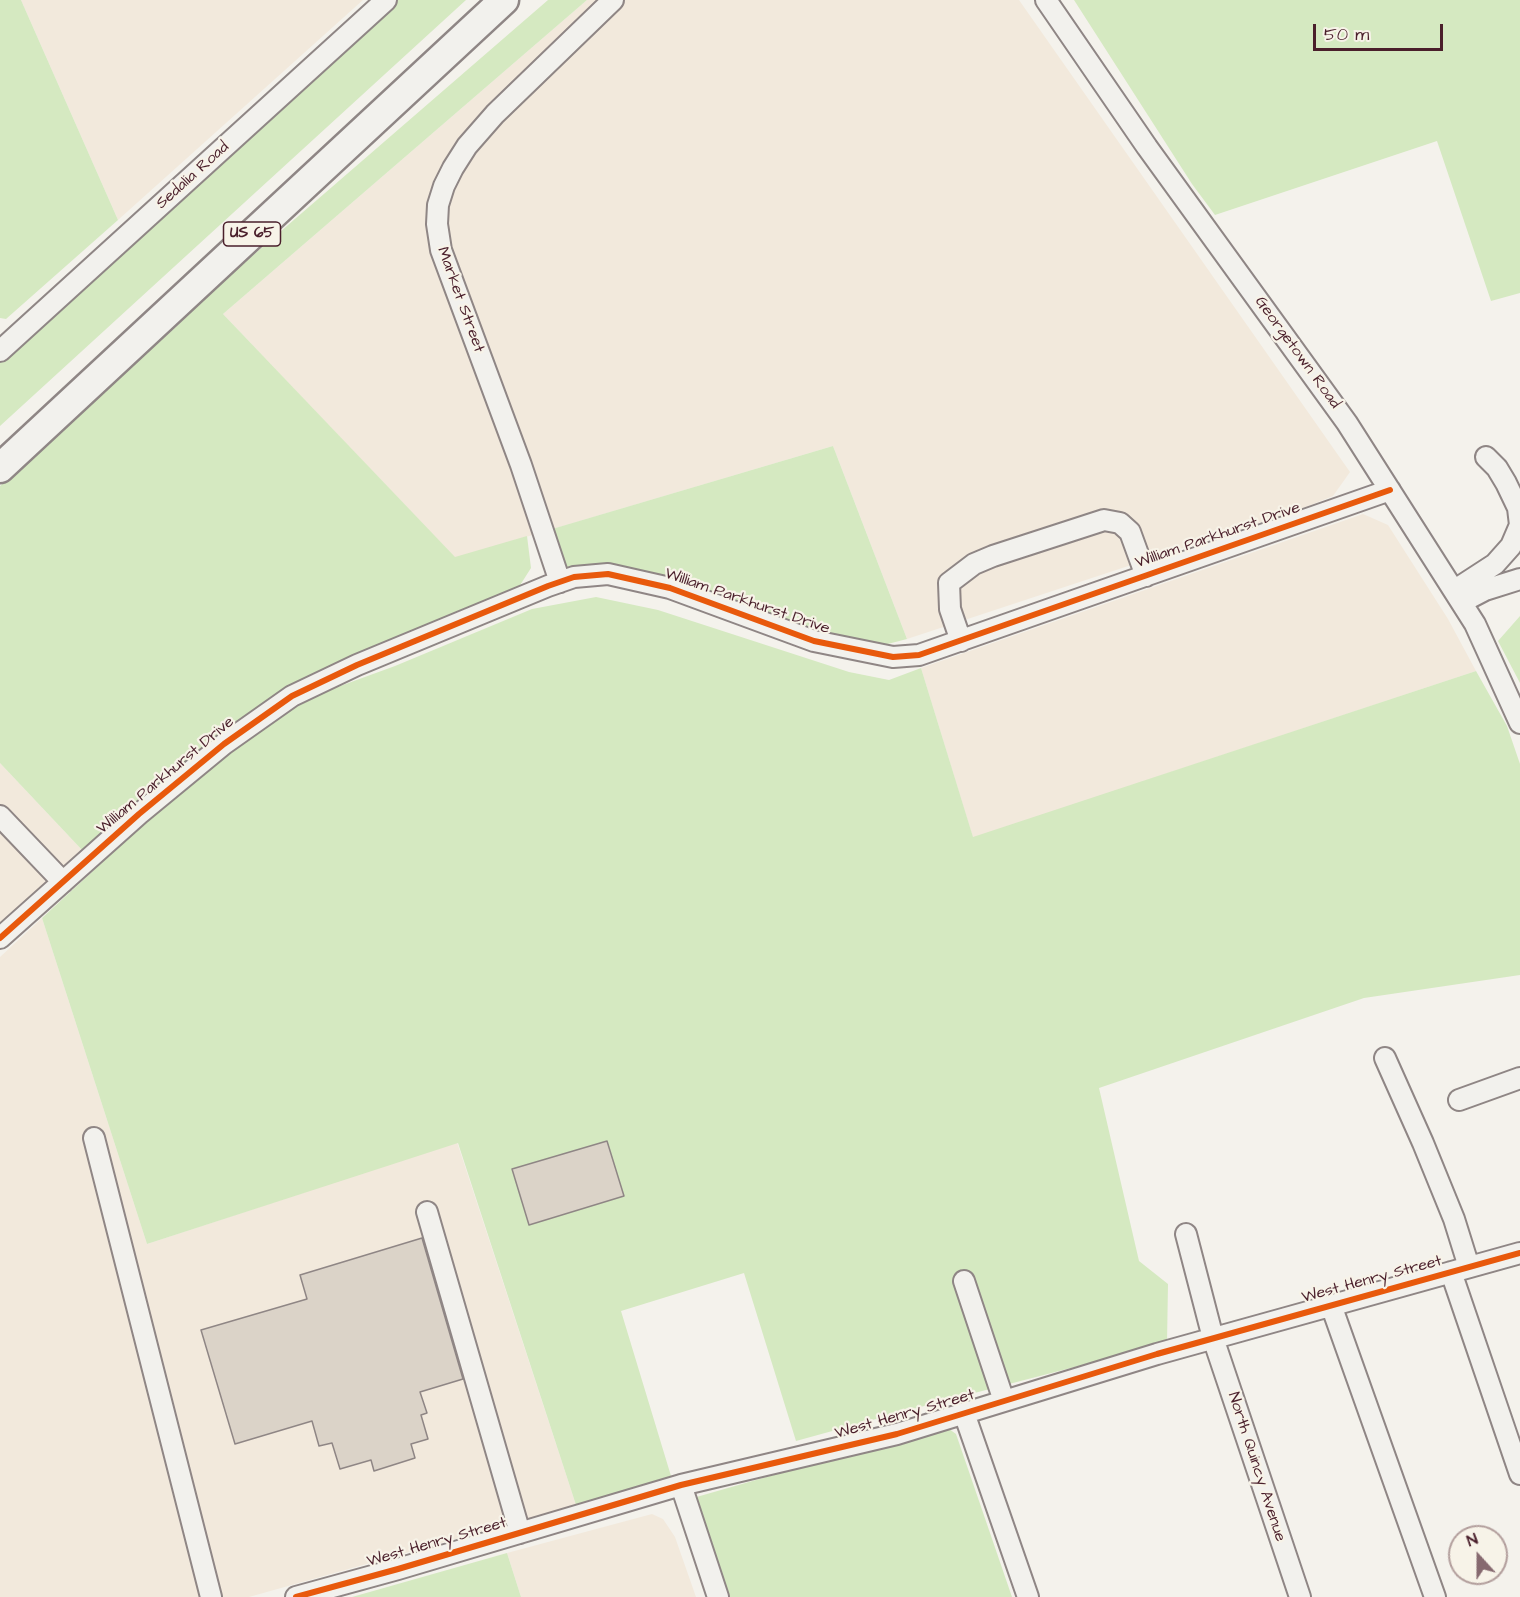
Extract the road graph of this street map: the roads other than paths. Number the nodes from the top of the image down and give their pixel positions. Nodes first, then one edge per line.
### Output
1 (386, 0) edge
2 (504, 0) edge
3 (613, 0) edge
4 (1046, 0) edge
5 (0, 351) edge
6 (1486, 457) dead end
7 (0, 468) edge
8 (1390, 490) junction
9 (1146, 576) junction
10 (1520, 579) edge
11 (560, 582) junction
12 (1459, 596) junction
13 (961, 640) junction
14 (1520, 723) edge
15 (0, 816) edge
16 (63, 882) junction
17 (0, 938) edge
18 (1384, 1058) dead end
19 (1520, 1078) edge
20 (1460, 1100) dead end
21 (94, 1138) dead end
22 (427, 1212) dead end
23 (1186, 1234) dead end
24 (1520, 1253) edge
25 (1460, 1270) junction
26 (964, 1281) dead end
27 (1331, 1305) junction
28 (1214, 1338) junction
29 (1004, 1401) junction
30 (964, 1413) junction
31 (1520, 1474) edge
32 (681, 1485) junction
33 (520, 1533) junction
34 (211, 1597) edge
35 (296, 1597) edge
36 (718, 1597) edge
37 (1028, 1597) edge
38 (1299, 1597) edge
39 (1435, 1597) edge

1 - 5 street, Sedalia Road
2 - 7 highway, US 65
3 - 11 street, Market Street
4 - 8 street, Georgetown Road
6 - 12 street
8 - 9 street, William Parkhurst Drive
8 - 12 street, Georgetown Road
9 - 13 street, William Parkhurst Drive
9 - 13 street
10 - 12 street
11 - 13 street, William Parkhurst Drive
11 - 16 street, William Parkhurst Drive
12 - 14 street, Georgetown Road
15 - 16 street
16 - 17 street, William Parkhurst Drive
18 - 25 street
19 - 20 street
21 - 34 street
22 - 33 street
23 - 28 street, North Quincy Avenue
24 - 25 street, West Henry Street
25 - 27 street, West Henry Street
25 - 31 street
26 - 29 street
27 - 28 street, West Henry Street
27 - 39 street
28 - 29 street, West Henry Street
28 - 38 street, North Quincy Avenue
29 - 30 street, West Henry Street
30 - 32 street, West Henry Street
30 - 37 street
32 - 33 street, West Henry Street
32 - 36 street
33 - 35 street, West Henry Street

